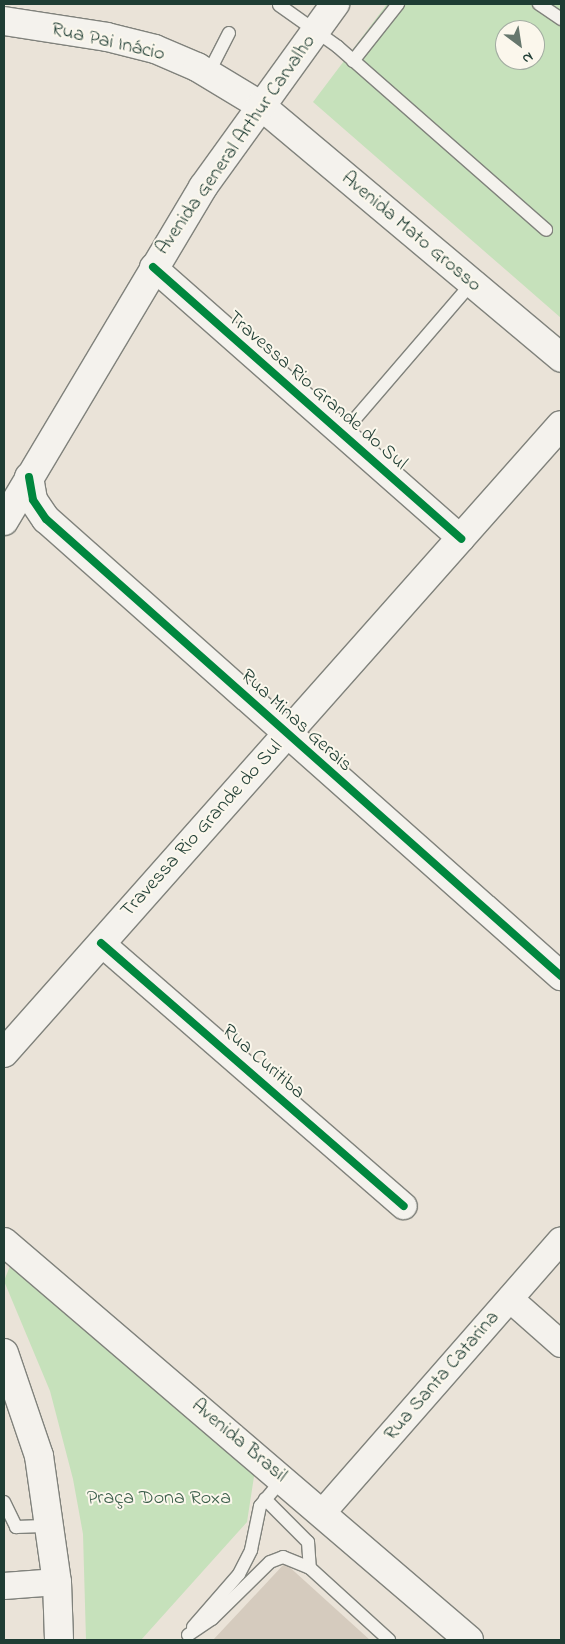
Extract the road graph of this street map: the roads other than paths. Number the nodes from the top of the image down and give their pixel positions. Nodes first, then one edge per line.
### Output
1 (335, 4) edge
2 (398, 4) edge
3 (539, 4) edge
4 (279, 5) dead end
5 (561, 19) edge
6 (4, 21) edge
7 (316, 29) junction
8 (229, 33) dead end
9 (354, 61) junction
10 (208, 74) junction
11 (260, 105) junction
12 (546, 230) dead end
13 (153, 267) junction
14 (472, 283) junction
15 (561, 358) edge
16 (561, 425) edge
17 (342, 434) junction
18 (29, 477) junction
19 (46, 519) junction
20 (4, 522) edge
21 (461, 539) junction
22 (286, 735) junction
23 (101, 943) junction
24 (561, 976) edge
25 (4, 1053) edge
26 (404, 1206) dead end
27 (561, 1240) edge
28 (5, 1243) edge
29 (510, 1299) junction
30 (561, 1344) edge
31 (4, 1353) edge
32 (283, 1478) junction
33 (265, 1499) junction
34 (4, 1502) edge
35 (323, 1512) junction
36 (50, 1526) junction
37 (310, 1568) junction
38 (57, 1582) junction
39 (4, 1586) edge
40 (185, 1638) edge
41 (59, 1640) edge
42 (389, 1640) edge
43 (469, 1640) edge

1 - 7 main road, Avenida General Arthur Carvalho
2 - 9 lane
3 - 5 lane
4 - 7 lane
6 - 10 main road, Rua Pai Inácio
7 - 9 lane
7 - 11 main road, Avenida General Arthur Carvalho
8 - 10 lane
9 - 12 lane
10 - 11 main road, Rua Pai Inácio
11 - 13 main road, Avenida General Arthur Carvalho
11 - 14 main road, Avenida Mato Grosso
13 - 17 street, Travessa Rio Grande do Sul
13 - 18 main road, Avenida General Arthur Carvalho
14 - 15 main road, Avenida Mato Grosso
14 - 17 lane
16 - 21 main road, Travessa Rio Grande do Sul
17 - 21 street, Travessa Rio Grande do Sul
18 - 19 main road, Rua Minas Gerais
18 - 20 main road, Avenida General Arthur Carvalho
19 - 20 main road
19 - 22 main road, Rua Minas Gerais
21 - 22 main road, Travessa Rio Grande do Sul
22 - 23 main road, Travessa Rio Grande do Sul
22 - 24 main road, Rua Minas Gerais
23 - 25 main road, Travessa Rio Grande do Sul
23 - 26 street, Rua Curitiba
27 - 29 street, Rua Santa Catarina
28 - 32 main road, Avenida Brasil
29 - 30 street
29 - 35 street, Rua Santa Catarina
31 - 36 main road
32 - 33 lane
32 - 35 main road, Avenida Brasil
33 - 37 lane
33 - 40 lane
34 - 36 lane
35 - 43 main road, Avenida Brasil
36 - 38 main road
37 - 40 lane
37 - 42 lane
38 - 39 street
38 - 41 main road

